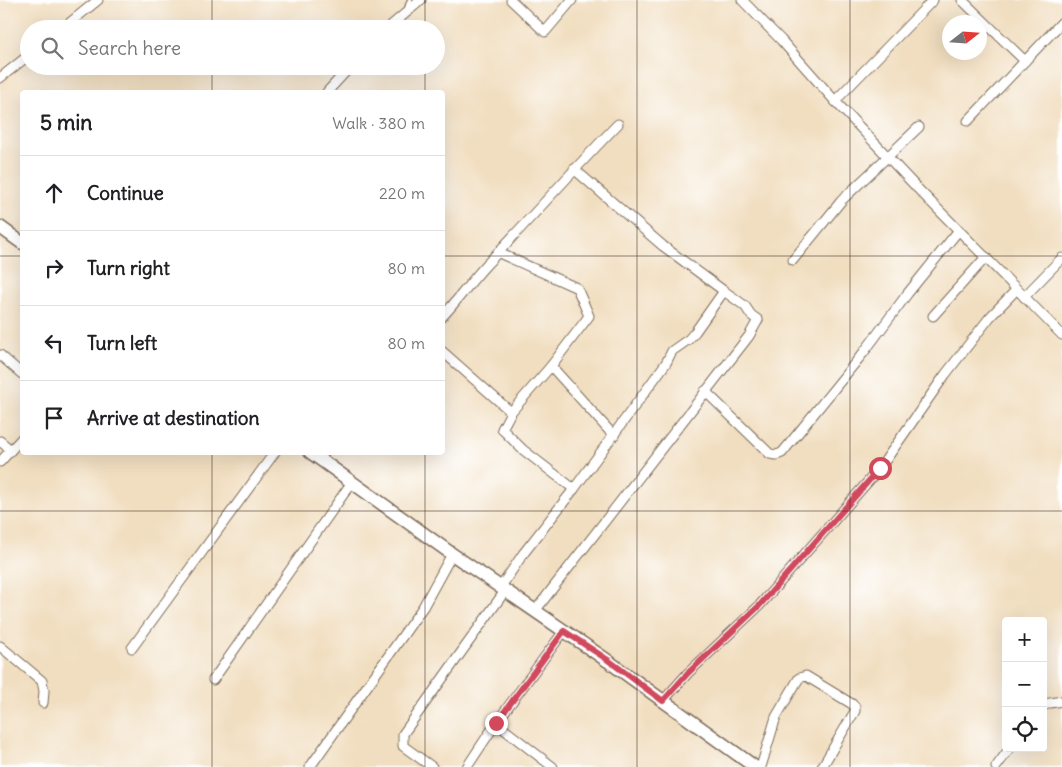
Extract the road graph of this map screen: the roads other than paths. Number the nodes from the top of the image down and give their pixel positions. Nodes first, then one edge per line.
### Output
1 (98, 0) edge
2 (410, 0) edge
3 (421, 0) edge
4 (511, 0) edge
5 (572, 0) edge
6 (742, 0) edge
7 (933, 0) edge
8 (962, 0) edge
9 (406, 12) junction
10 (73, 20) edge
11 (397, 20) edge
12 (1062, 22) edge
13 (1025, 61) junction
14 (20, 62) edge
15 (343, 75) edge
16 (0, 78) edge
17 (329, 90) edge
18 (835, 101) junction
19 (968, 121) dead end
20 (618, 124) dead end
21 (919, 127) dead end
22 (888, 156) junction
23 (574, 168) junction
24 (0, 227) edge
25 (959, 230) junction
26 (20, 242) edge
27 (499, 253) junction
28 (986, 257) junction
29 (1062, 258) edge
30 (793, 260) dead end
31 (1016, 290) junction
32 (724, 291) junction
33 (1024, 297) junction
34 (445, 313) edge
35 (933, 316) dead end
36 (1062, 335) edge
37 (445, 354) edge
38 (0, 355) edge
39 (551, 366) junction
40 (20, 372) edge
41 (705, 391) junction
42 (511, 412) junction
43 (614, 436) junction
44 (20, 440) edge
45 (0, 441) edge
46 (11, 450) junction
47 (273, 455) edge
48 (324, 457) edge
49 (0, 462) edge
50 (352, 482) junction
51 (574, 489) junction
52 (452, 554) junction
53 (502, 589) junction
54 (535, 611) junction
55 (564, 631) junction
56 (0, 646) edge
57 (132, 648) dead end
58 (213, 680) dead end
59 (663, 701) junction
60 (1062, 701) edge
61 (43, 703) dead end
62 (1047, 704) edge
63 (496, 723) junction
64 (1007, 752) edge
65 (310, 767) edge
66 (432, 767) edge
67 (467, 767) edge
68 (554, 767) edge
69 (755, 767) edge
70 (761, 767) edge
71 (822, 767) edge
72 (996, 767) edge

1 - 10 street
2 - 9 lane
3 - 9 street
4 - 5 street
6 - 18 street
7 - 18 street
8 - 13 street
9 - 11 street
12 - 13 street
13 - 19 street
14 - 16 street
15 - 17 street
18 - 22 street
20 - 23 street
21 - 22 street
22 - 25 street
22 - 30 street
23 - 27 street
23 - 32 street
24 - 26 main road
25 - 28 street
25 - 41 street
27 - 34 street
27 - 39 street
28 - 31 street
28 - 35 street
29 - 33 street
31 - 33 street
31 - 59 street
32 - 41 street
32 - 43 street
33 - 36 street
37 - 42 street
38 - 40 street
39 - 42 street
39 - 43 street
41 - 54 street
42 - 51 street
43 - 51 street
44 - 46 street
45 - 46 street
46 - 49 street
47 - 57 street
48 - 50 main road
50 - 52 main road
50 - 58 street
51 - 53 street
52 - 53 main road
52 - 65 street
53 - 54 main road
53 - 66 street
54 - 55 main road
55 - 59 main road
55 - 63 street
56 - 61 street
59 - 69 main road
60 - 62 street
63 - 67 street
63 - 68 street
64 - 72 street
70 - 71 street

